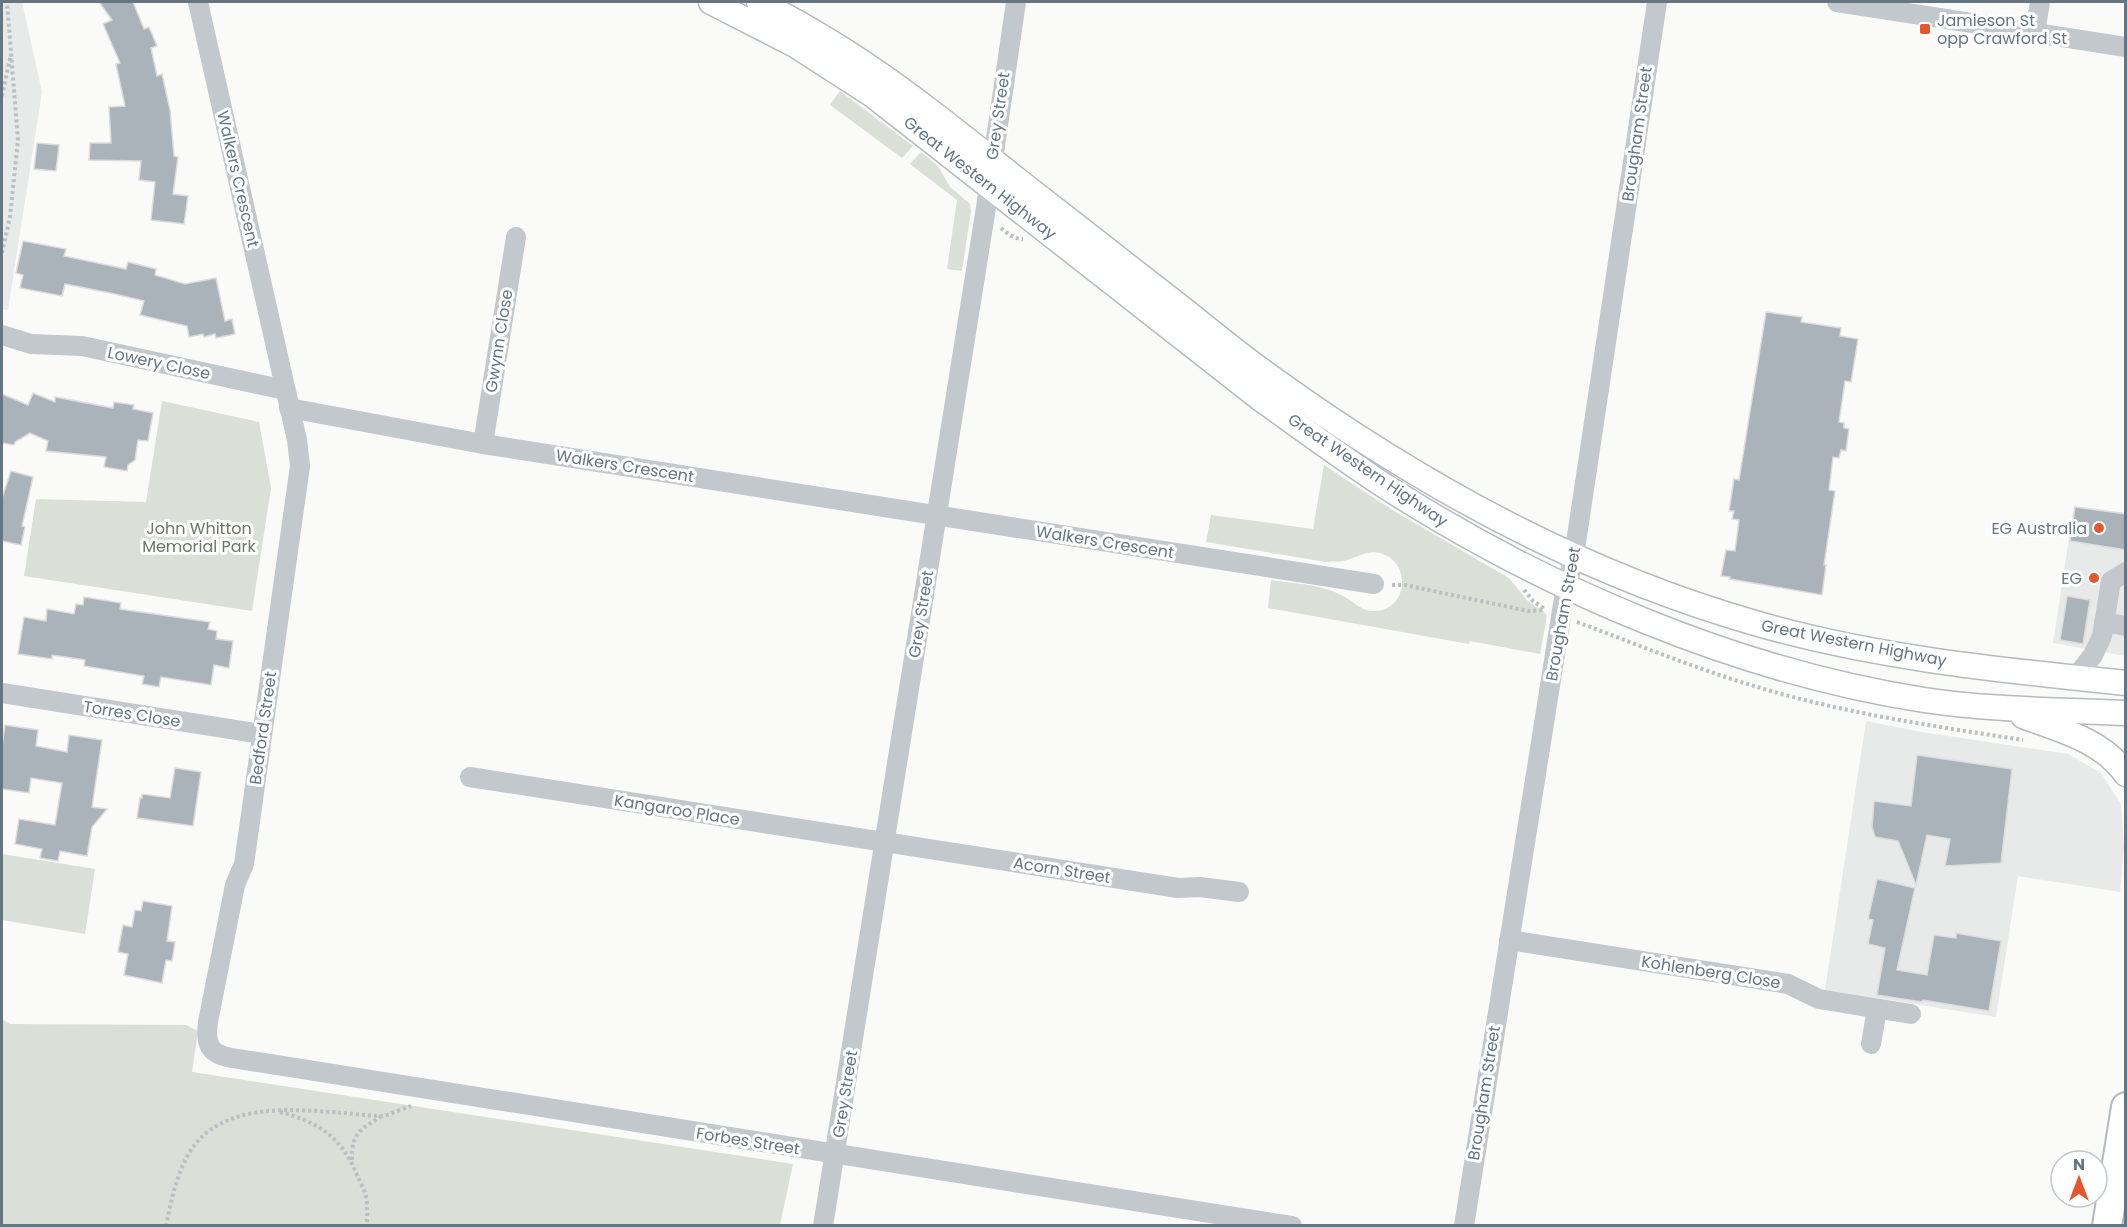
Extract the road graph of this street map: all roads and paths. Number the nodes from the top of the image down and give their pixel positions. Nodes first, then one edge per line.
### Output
1 (7, 2) edge
2 (198, 2) edge
3 (711, 2) edge
4 (759, 2) edge
5 (1016, 2) edge
6 (1657, 2) edge
7 (1837, 2) edge
8 (2040, 2) edge
9 (2035, 33) junction
10 (2126, 47) edge
11 (11, 50) junction
12 (2, 96) edge
13 (992, 160) junction
14 (989, 186) junction
15 (516, 237) dead end
16 (2, 253) edge
17 (2, 335) edge
18 (287, 399) junction
19 (483, 444) junction
20 (937, 515) junction
21 (1574, 556) junction
22 (2126, 572) edge
23 (1374, 584) joint
24 (1567, 587) junction
25 (1547, 610) dead end
26 (2104, 622) junction
27 (2126, 626) edge
28 (2075, 678) junction
29 (2126, 683) edge
30 (2, 693) edge
31 (2002, 708) junction
32 (2126, 713) edge
33 (262, 734) junction
34 (2126, 774) edge
35 (470, 777) dead end
36 (885, 843) junction
37 (1239, 892) dead end
38 (1509, 940) junction
39 (1877, 1009) junction
40 (1911, 1014) dead end
41 (1871, 1044) dead end
42 (209, 1046) joint
43 (438, 1092) junction
44 (2126, 1107) edge
45 (274, 1111) junction
46 (383, 1116) junction
47 (835, 1155) junction
48 (352, 1163) junction
49 (166, 1226) edge
50 (367, 1226) edge
51 (823, 1226) edge
52 (1292, 1226) edge
53 (1464, 1226) edge
54 (2107, 1226) edge

1 - 11 path
2 - 18 street, Walkers Crescent
3 - 14 main road, Great Western Highway
4 - 13 main road, Great Western Highway
5 - 13 street, Grey Street
6 - 21 street, Brougham Street
7 - 9 street
8 - 9 street
9 - 10 street
11 - 12 path
11 - 16 path
13 - 14 street, Grey Street
13 - 21 main road, Great Western Highway
14 - 20 street, Grey Street
14 - 24 main road, Great Western Highway
15 - 19 street, Gwynn Close
17 - 18 street, Lowery Close
18 - 19 street, Walkers Crescent
18 - 33 street, Bedford Street
19 - 20 street, Walkers Crescent
20 - 23 street, Walkers Crescent
20 - 36 street, Grey Street
21 - 24 street, Brougham Street
21 - 28 main road, Great Western Highway
22 - 26 street
23 - 25 path
24 - 31 main road, Great Western Highway
24 - 38 street, Brougham Street
26 - 27 street
26 - 28 street
28 - 29 main road, Great Western Highway
30 - 33 street, Torres Close
31 - 32 main road, Great Western Highway
31 - 34 main road
33 - 42 street, Bedford Street
35 - 36 street, Kangaroo Place
36 - 37 street, Acorn Street
36 - 47 street, Grey Street
38 - 39 street, Kohlenberg Close
38 - 53 street, Brougham Street
39 - 40 street, Kohlenberg Close
39 - 41 street
42 - 43 street, Forbes Street
43 - 46 path
43 - 47 street, Forbes Street
44 - 54 highway
45 - 46 path
45 - 48 path
45 - 49 path
46 - 48 path
47 - 51 street, Grey Street
47 - 52 street, Forbes Street
48 - 50 path

